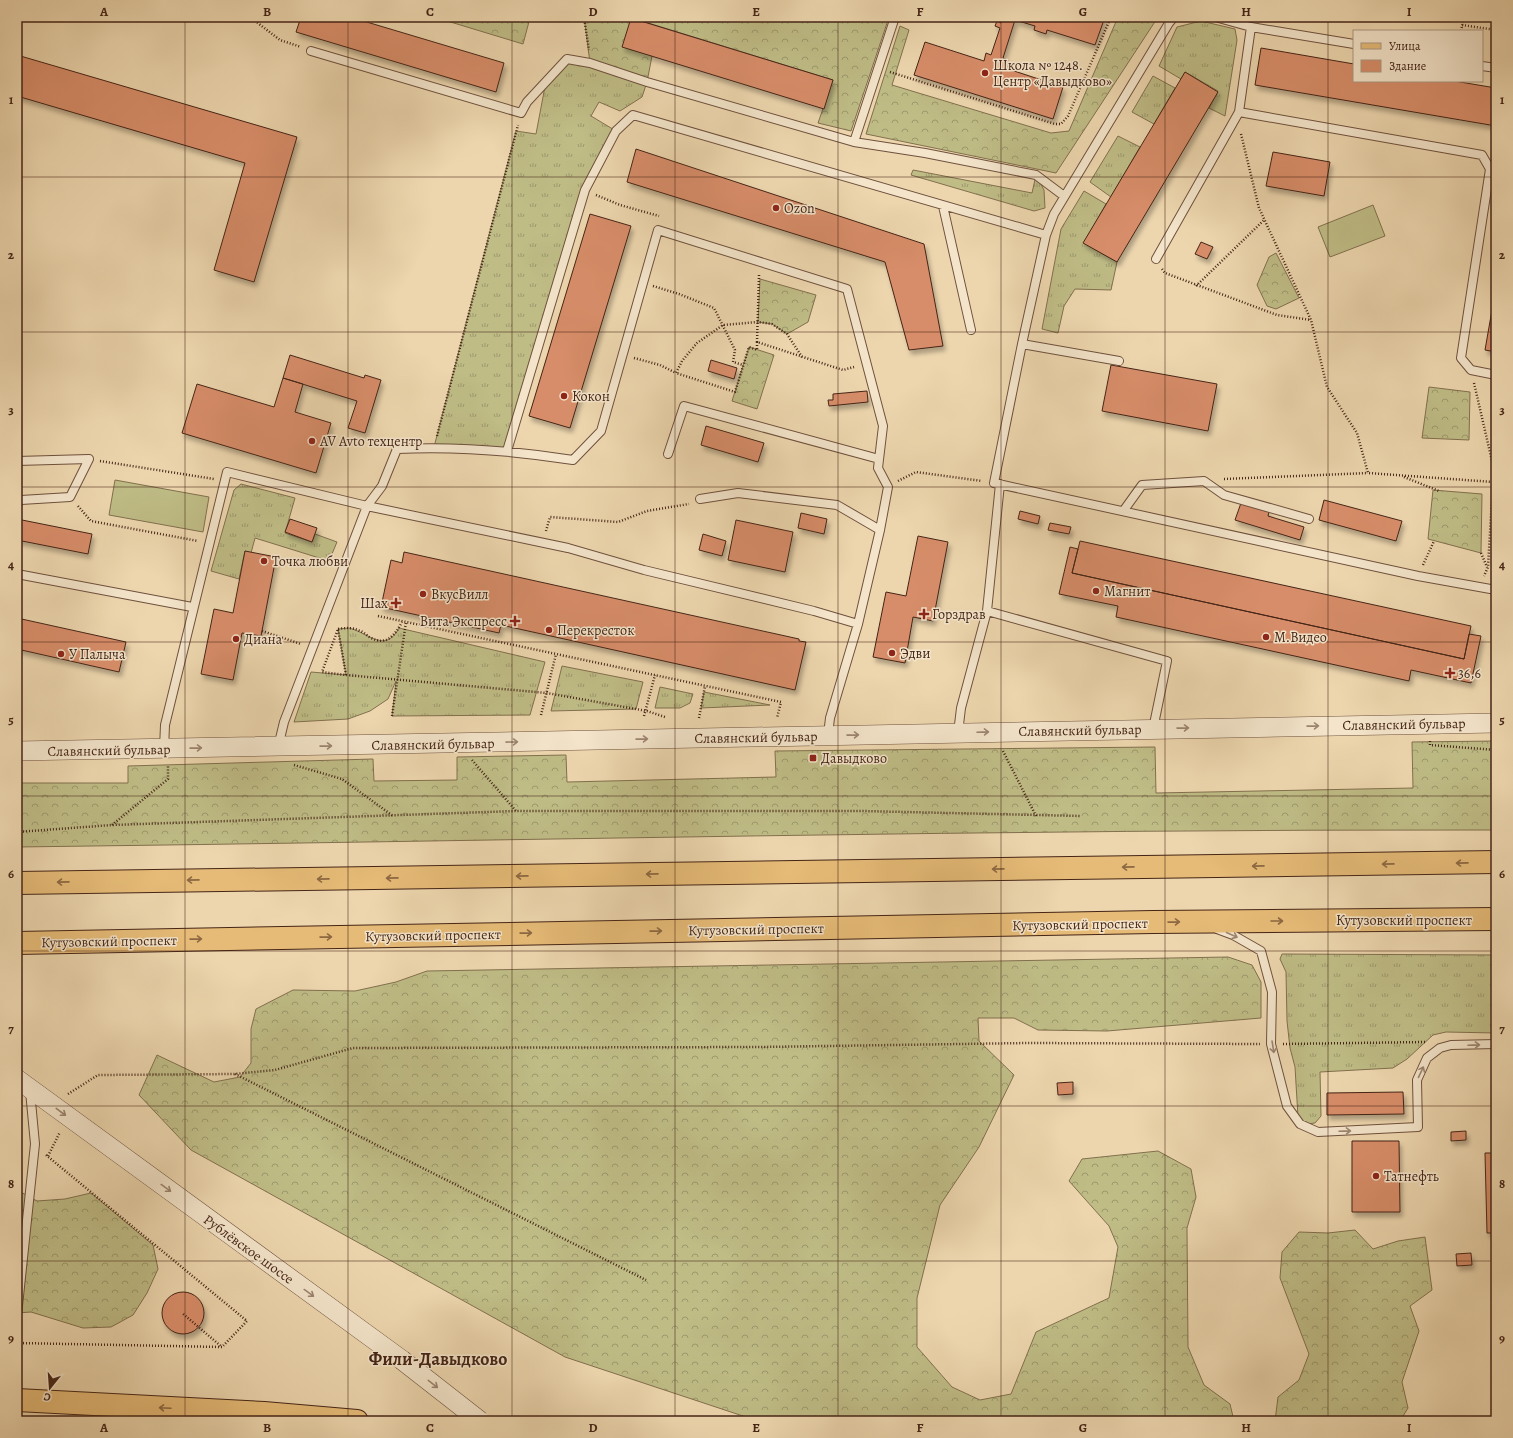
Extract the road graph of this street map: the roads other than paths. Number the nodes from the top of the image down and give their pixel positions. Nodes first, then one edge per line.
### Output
1 (895, 17) edge
2 (1174, 17) edge
3 (1215, 17) edge
4 (1251, 27) junction
5 (1353, 44) edge
6 (311, 51) road end
7 (1483, 66) edge
8 (1496, 68) edge
9 (1238, 115) junction
10 (854, 142) junction
11 (1064, 196) junction
12 (943, 206) junction
13 (1046, 236) junction
14 (1156, 259) road end
15 (971, 330) dead end
16 (1022, 344) junction
17 (1119, 361) dead end
18 (1496, 375) edge
19 (507, 451) junction
20 (668, 454) dead end
21 (880, 459) junction
22 (17, 461) edge
23 (997, 484) junction
24 (700, 499) road end
25 (17, 504) edge
26 (367, 506) junction
27 (1124, 510) junction
28 (1309, 519) dead end
29 (880, 530) junction
30 (17, 574) edge
31 (1496, 590) edge
32 (192, 607) junction
33 (987, 611) junction
34 (858, 624) junction
35 (1496, 723) edge
36 (1153, 729) junction
37 (958, 733) junction
38 (828, 735) junction
39 (277, 747) junction
40 (17, 751) edge
41 (165, 760) junction
42 (1496, 862) edge
43 (17, 883) edge
44 (1496, 919) edge
45 (1196, 922) junction
46 (17, 943) edge
47 (1496, 1044) edge
48 (24, 1084) edge
49 (17, 1315) edge
50 (17, 1400) edge
51 (357, 1421) edge
52 (481, 1421) edge

1 - 10 lane
2 - 11 lane
3 - 4 lane
4 - 5 lane
4 - 9 lane
6 - 10 lane
7 - 8 lane
9 - 14 lane
9 - 18 lane
10 - 11 lane
11 - 13 lane
12 - 13 lane
12 - 15 lane
12 - 19 lane
13 - 16 lane
16 - 17 lane
16 - 23 lane
19 - 21 lane
19 - 26 lane
20 - 21 lane
21 - 29 lane
22 - 25 lane
23 - 27 lane
23 - 33 lane
24 - 29 lane
26 - 32 lane
26 - 34 lane
26 - 39 lane
27 - 28 lane
27 - 31 lane
29 - 34 lane
30 - 32 lane
32 - 41 lane
33 - 36 lane
33 - 37 lane
34 - 38 lane
36 -> 35 street, Славянский бульвар
37 -> 36 street, Славянский бульвар
38 -> 37 street, Славянский бульвар
39 -> 38 street, Славянский бульвар
41 -> 39 street, Славянский бульвар
40 - 41 street, Славянский бульвар
42 -> 43 main road
45 -> 44 main road, Кутузовский проспект
46 -> 45 main road, Кутузовский проспект
45 -> 47 lane
48 - 49 lane
48 -> 52 street, Рублёвское шоссе, bridge
51 -> 50 main road

